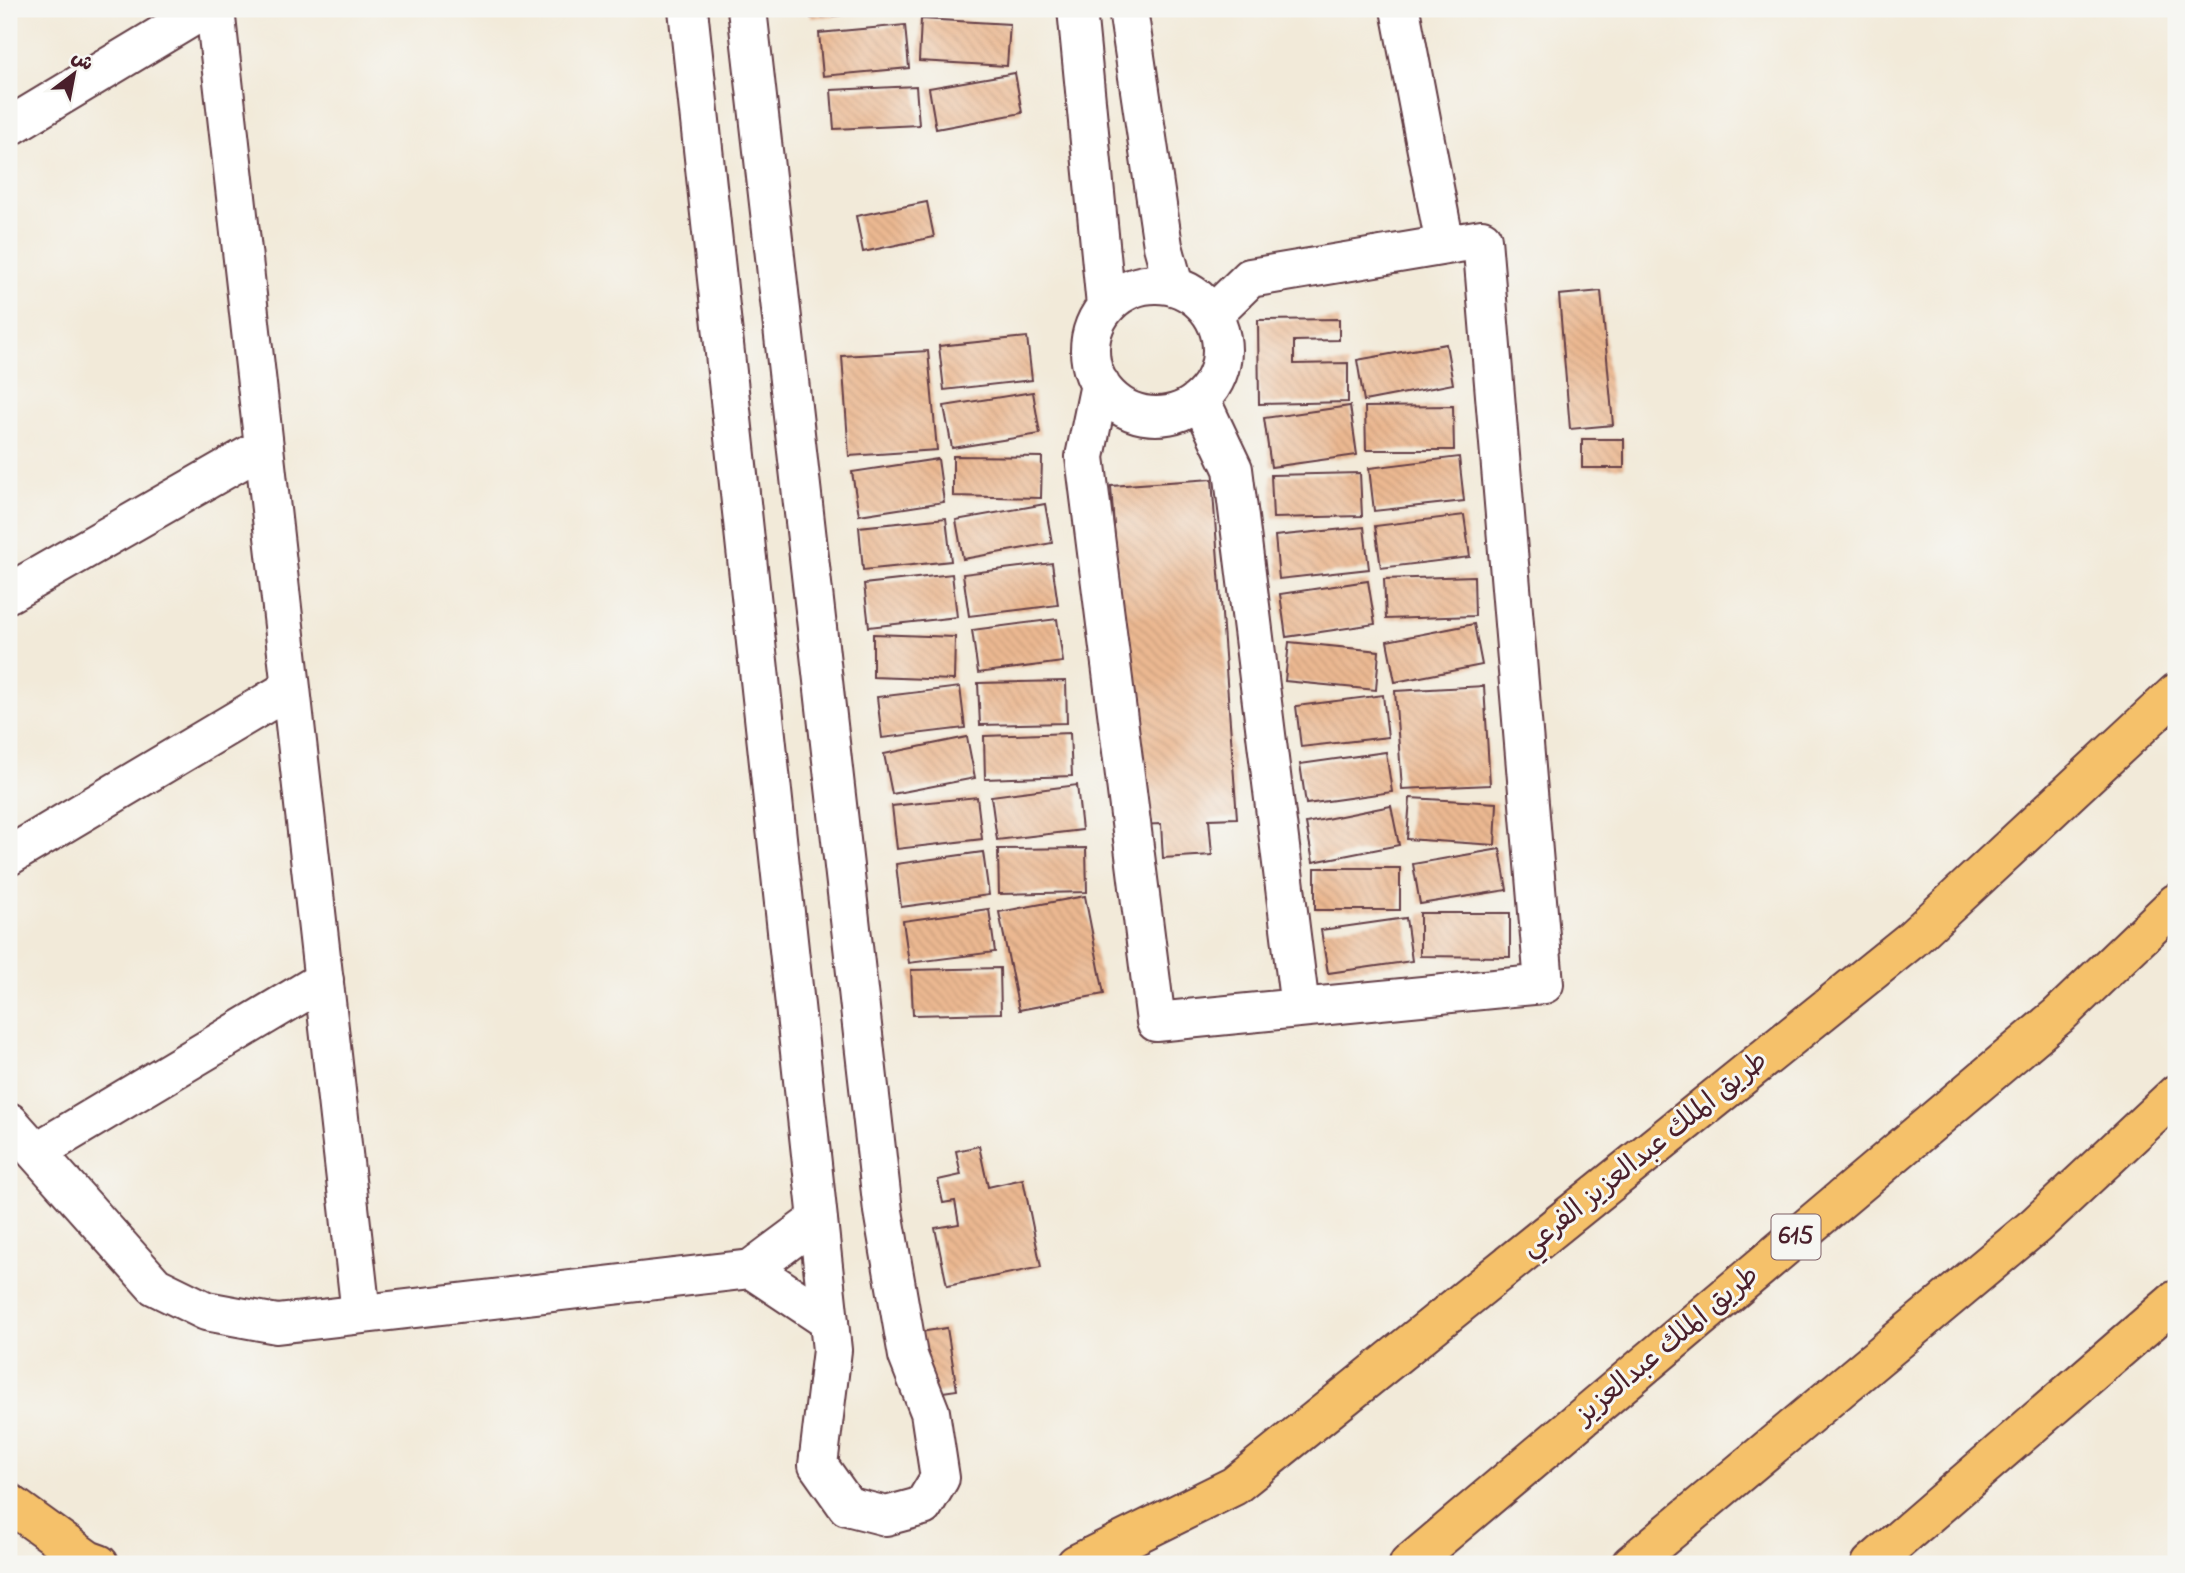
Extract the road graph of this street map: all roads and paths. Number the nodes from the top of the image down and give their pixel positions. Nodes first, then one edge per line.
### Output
1 (205, 9) edge
2 (215, 9) edge
3 (688, 9) edge
4 (747, 9) edge
5 (1077, 9) edge
6 (1128, 9) edge
7 (1400, 9) edge
8 (9, 127) edge
9 (1445, 245) junction
10 (1174, 286) junction
11 (1106, 306) junction
12 (1212, 314) junction
13 (1100, 384) junction
14 (1200, 399) junction
15 (264, 447) junction
16 (9, 593) edge
17 (291, 688) junction
18 (2176, 693) edge
19 (9, 856) edge
20 (2176, 903) edge
21 (324, 980) junction
22 (1300, 1008) junction
23 (2176, 1094) edge
24 (9, 1122) edge
25 (36, 1152) junction
26 (818, 1219) junction
27 (751, 1269) junction
28 (2176, 1300) edge
29 (361, 1314) junction
30 (829, 1321) junction
31 (9, 1503) edge
32 (99, 1564) edge
33 (1076, 1564) edge
34 (1409, 1564) edge
35 (1631, 1564) edge
36 (1871, 1564) edge

1 - 8 street
2 - 15 street
3 - 26 street
4 - 30 street
5 - 11 street
6 - 10 street
7 - 9 street
9 - 12 street
9 - 22 street
10 - 11 street
10 - 12 street
11 - 13 street
12 - 14 street
13 - 14 street
13 - 22 street
14 - 22 street
15 - 16 street
15 - 17 street
17 - 19 street
17 - 21 street
18 - 33 main road, طريق الملك عبدالعزيز الفرعي
20 - 34 main road, طريق الملك عبدالعزيز / 615
21 - 25 street
21 - 29 street
23 - 35 main road
24 - 25 street
25 - 29 street
26 - 27 street
26 - 30 street
27 - 29 street
27 - 30 street
28 - 36 main road
31 - 32 main road

